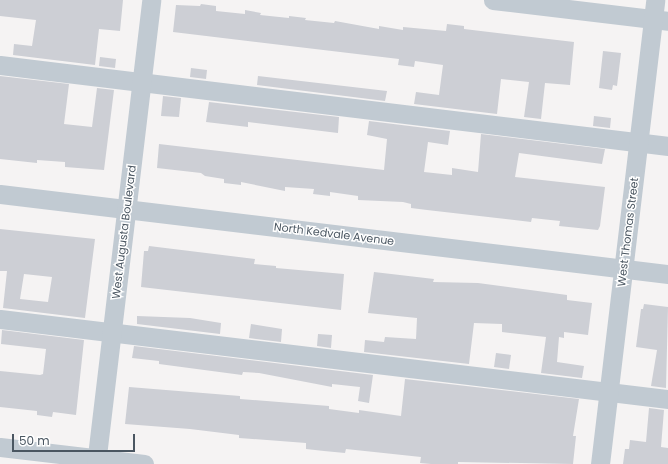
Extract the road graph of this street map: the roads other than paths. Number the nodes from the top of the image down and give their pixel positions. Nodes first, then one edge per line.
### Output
1 (151, 0) edge
2 (493, 0) edge
3 (655, 0) edge
4 (660, 20) edge
5 (0, 65) edge
6 (141, 81) junction
7 (638, 143) junction
8 (668, 146) edge
9 (0, 194) edge
10 (126, 209) junction
11 (623, 268) junction
12 (668, 274) edge
13 (0, 319) edge
14 (112, 332) junction
15 (609, 392) junction
16 (668, 399) edge
17 (0, 447) edge
18 (97, 461) edge
19 (144, 464) edge
20 (600, 464) edge

1 - 6 street, West Augusta Boulevard
2 - 4 street
3 - 4 street, West Thomas Street
4 - 7 street, West Thomas Street
5 - 6 street
6 - 7 street
6 - 10 street, West Augusta Boulevard
7 - 8 street
7 - 11 street, West Thomas Street
9 - 10 street, North Kedvale Avenue
10 - 11 street, North Kedvale Avenue
10 - 14 street, West Augusta Boulevard
11 - 12 street, North Kedvale Avenue
11 - 15 street, West Thomas Street
13 - 14 street
14 - 15 street
14 - 18 street, West Augusta Boulevard
15 - 16 street
15 - 20 street, West Thomas Street
17 - 18 street
18 - 19 street

